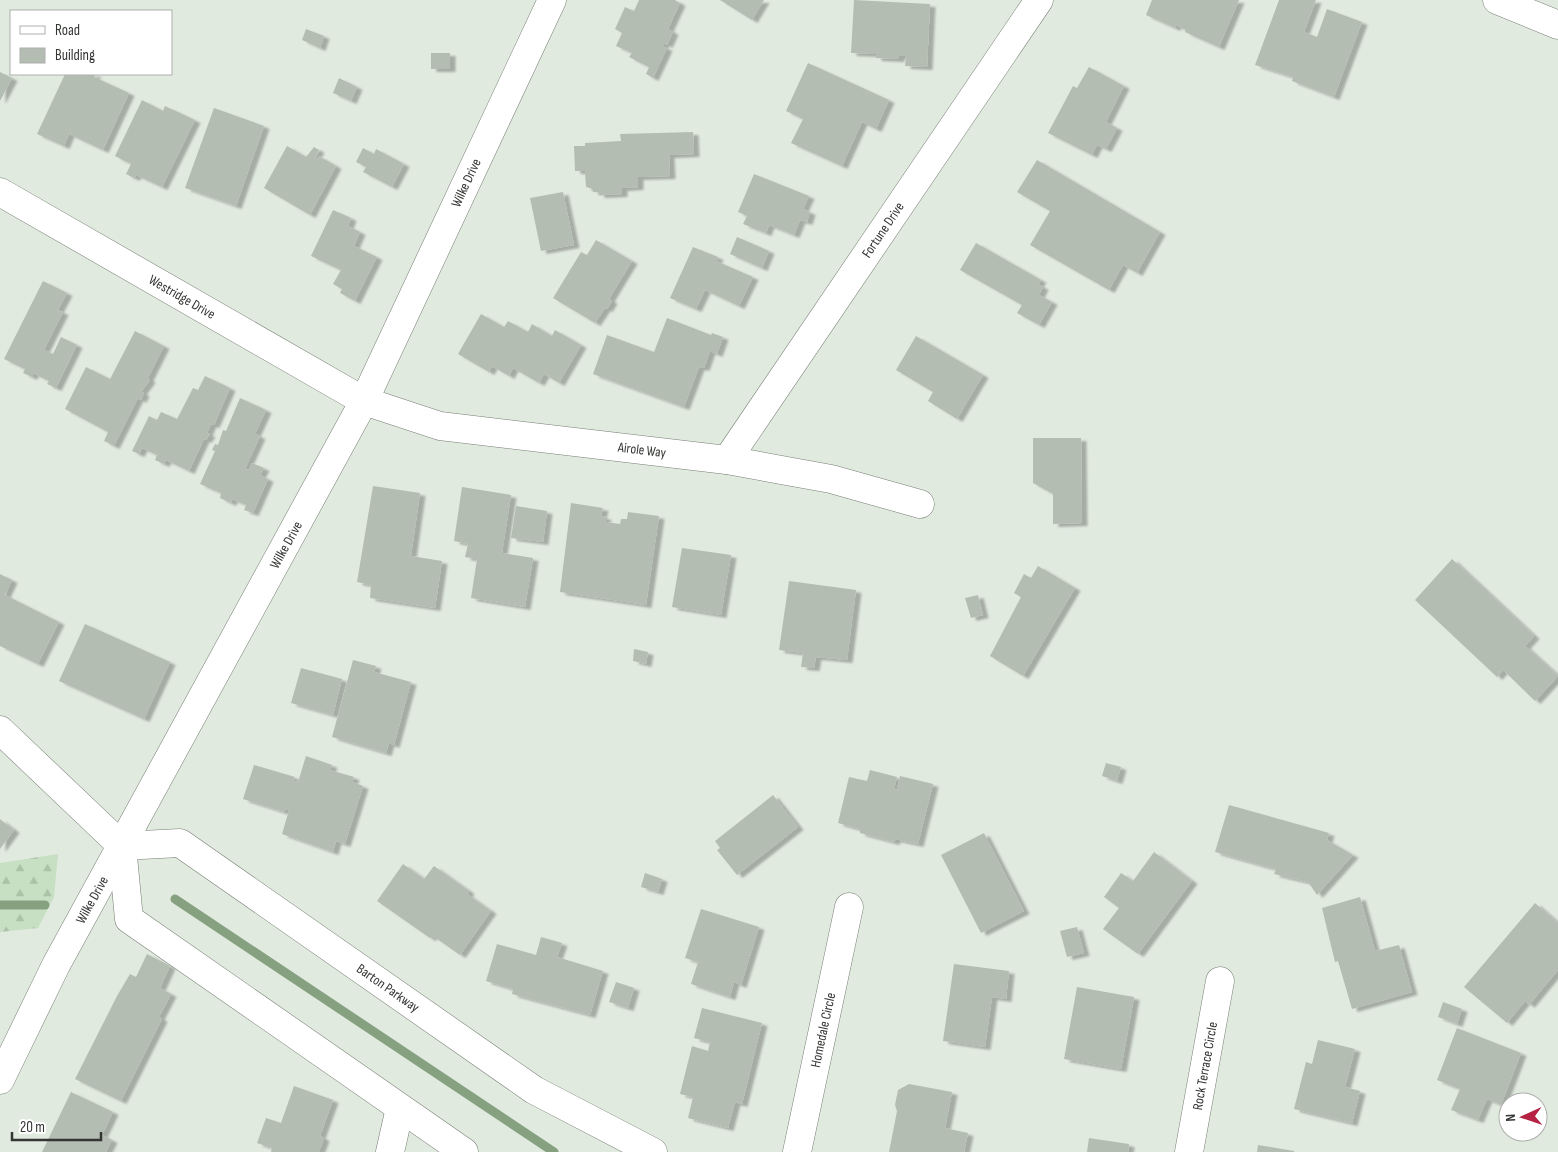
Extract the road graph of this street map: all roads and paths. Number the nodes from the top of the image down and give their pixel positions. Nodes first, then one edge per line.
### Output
1 (552, 0) edge
2 (1039, 0) edge
3 (1496, 0) edge
4 (1558, 25) edge
5 (0, 192) edge
6 (364, 401) junction
7 (727, 460) junction
8 (920, 504) dead end
9 (0, 730) edge
10 (122, 846) junction
11 (849, 907) dead end
12 (1220, 981) dead end
13 (0, 1080) edge
14 (400, 1108) junction
15 (390, 1152) edge
16 (464, 1152) edge
17 (653, 1152) edge
18 (797, 1152) edge
19 (1190, 1152) edge

1 - 6 street, Wilke Drive
2 - 7 street, Fortune Drive
3 - 4 street
5 - 6 street, Westridge Drive
6 - 7 street, Airole Way
6 - 10 street, Wilke Drive
7 - 8 street, Airole Way
9 - 10 street
10 - 13 street, Wilke Drive
10 - 14 street
10 - 17 street, Barton Parkway
11 - 18 street, Homedale Circle
12 - 19 street, Rock Terrace Circle
14 - 15 street
14 - 16 street

